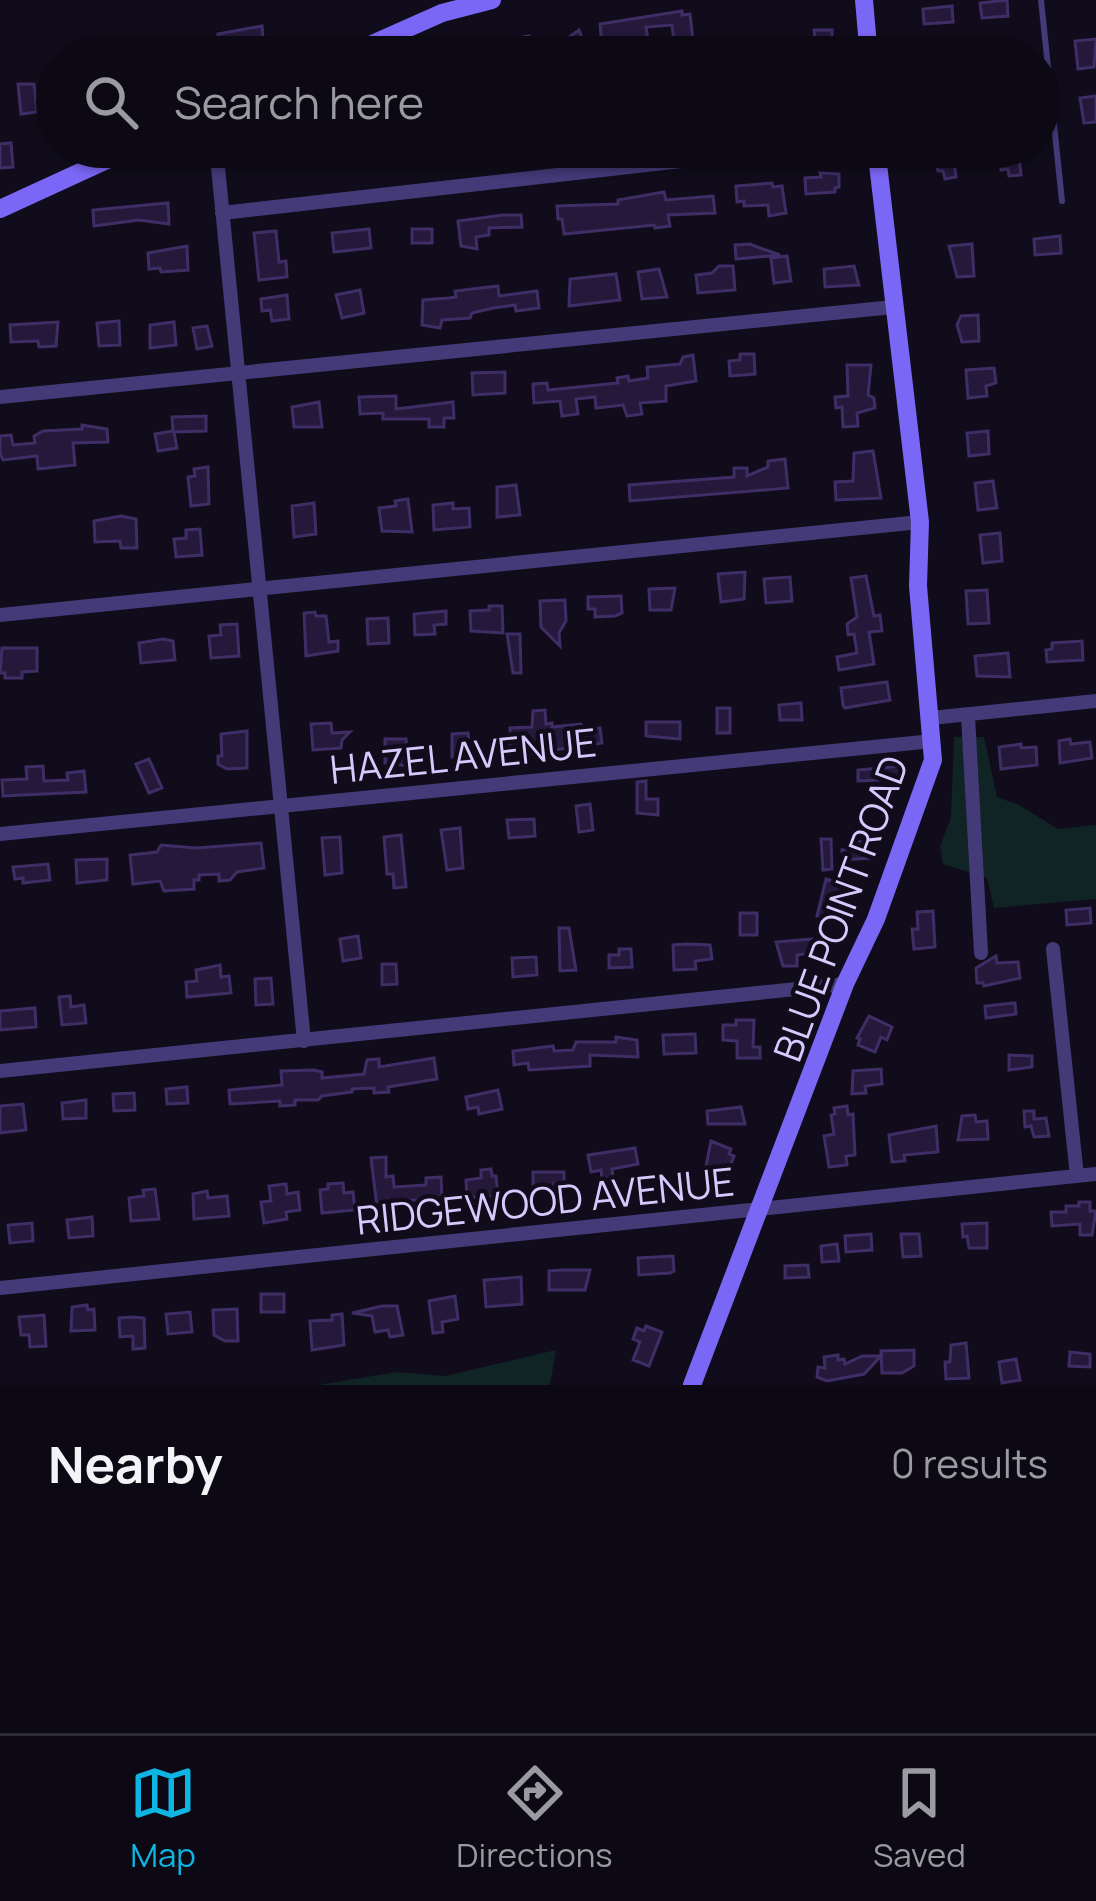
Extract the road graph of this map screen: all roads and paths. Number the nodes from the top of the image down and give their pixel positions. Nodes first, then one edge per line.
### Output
1 (492, 0) edge
2 (864, 0) edge
3 (1041, 0) edge
4 (389, 36) edge
5 (867, 36) edge
6 (1045, 36) edge
7 (89, 168) edge
8 (218, 168) edge
9 (620, 168) edge
10 (878, 168) edge
11 (1059, 168) edge
12 (1062, 201) dead end
13 (0, 209) edge
14 (222, 213) junction
15 (893, 307) junction
16 (237, 375) junction
17 (0, 397) edge
18 (920, 522) junction
19 (260, 588) junction
20 (0, 615) edge
21 (1096, 701) edge
22 (968, 716) junction
23 (931, 718) junction
24 (933, 741) junction
25 (279, 807) junction
26 (0, 834) edge
27 (1053, 949) dead end
28 (981, 953) dead end
29 (845, 984) junction
30 (304, 1041) junction
31 (0, 1071) edge
32 (1096, 1174) edge
33 (1077, 1176) junction
34 (759, 1212) junction
35 (0, 1288) edge
36 (692, 1385) edge

1 - 4 street
2 - 5 street
3 - 6 lane
7 - 13 street
8 - 14 street
9 - 14 street
10 - 15 street, BLUE POINT ROAD
11 - 12 lane
14 - 16 street
15 - 16 street
15 - 18 street, BLUE POINT ROAD
16 - 17 street
16 - 19 street
18 - 19 street
18 - 23 street, BLUE POINT ROAD
19 - 20 street
19 - 25 street
21 - 22 street
22 - 23 street
22 - 28 street
23 - 24 street, BLUE POINT ROAD
24 - 25 street, HAZEL AVENUE
24 - 29 street, BLUE POINT ROAD
25 - 26 street, HAZEL AVENUE
25 - 30 street
27 - 33 street
29 - 30 street
29 - 34 street, BLUE POINT ROAD
30 - 31 street
32 - 33 street, RIDGEWOOD AVENUE
33 - 34 street, RIDGEWOOD AVENUE
34 - 35 street, RIDGEWOOD AVENUE
34 - 36 street, BLUE POINT ROAD

